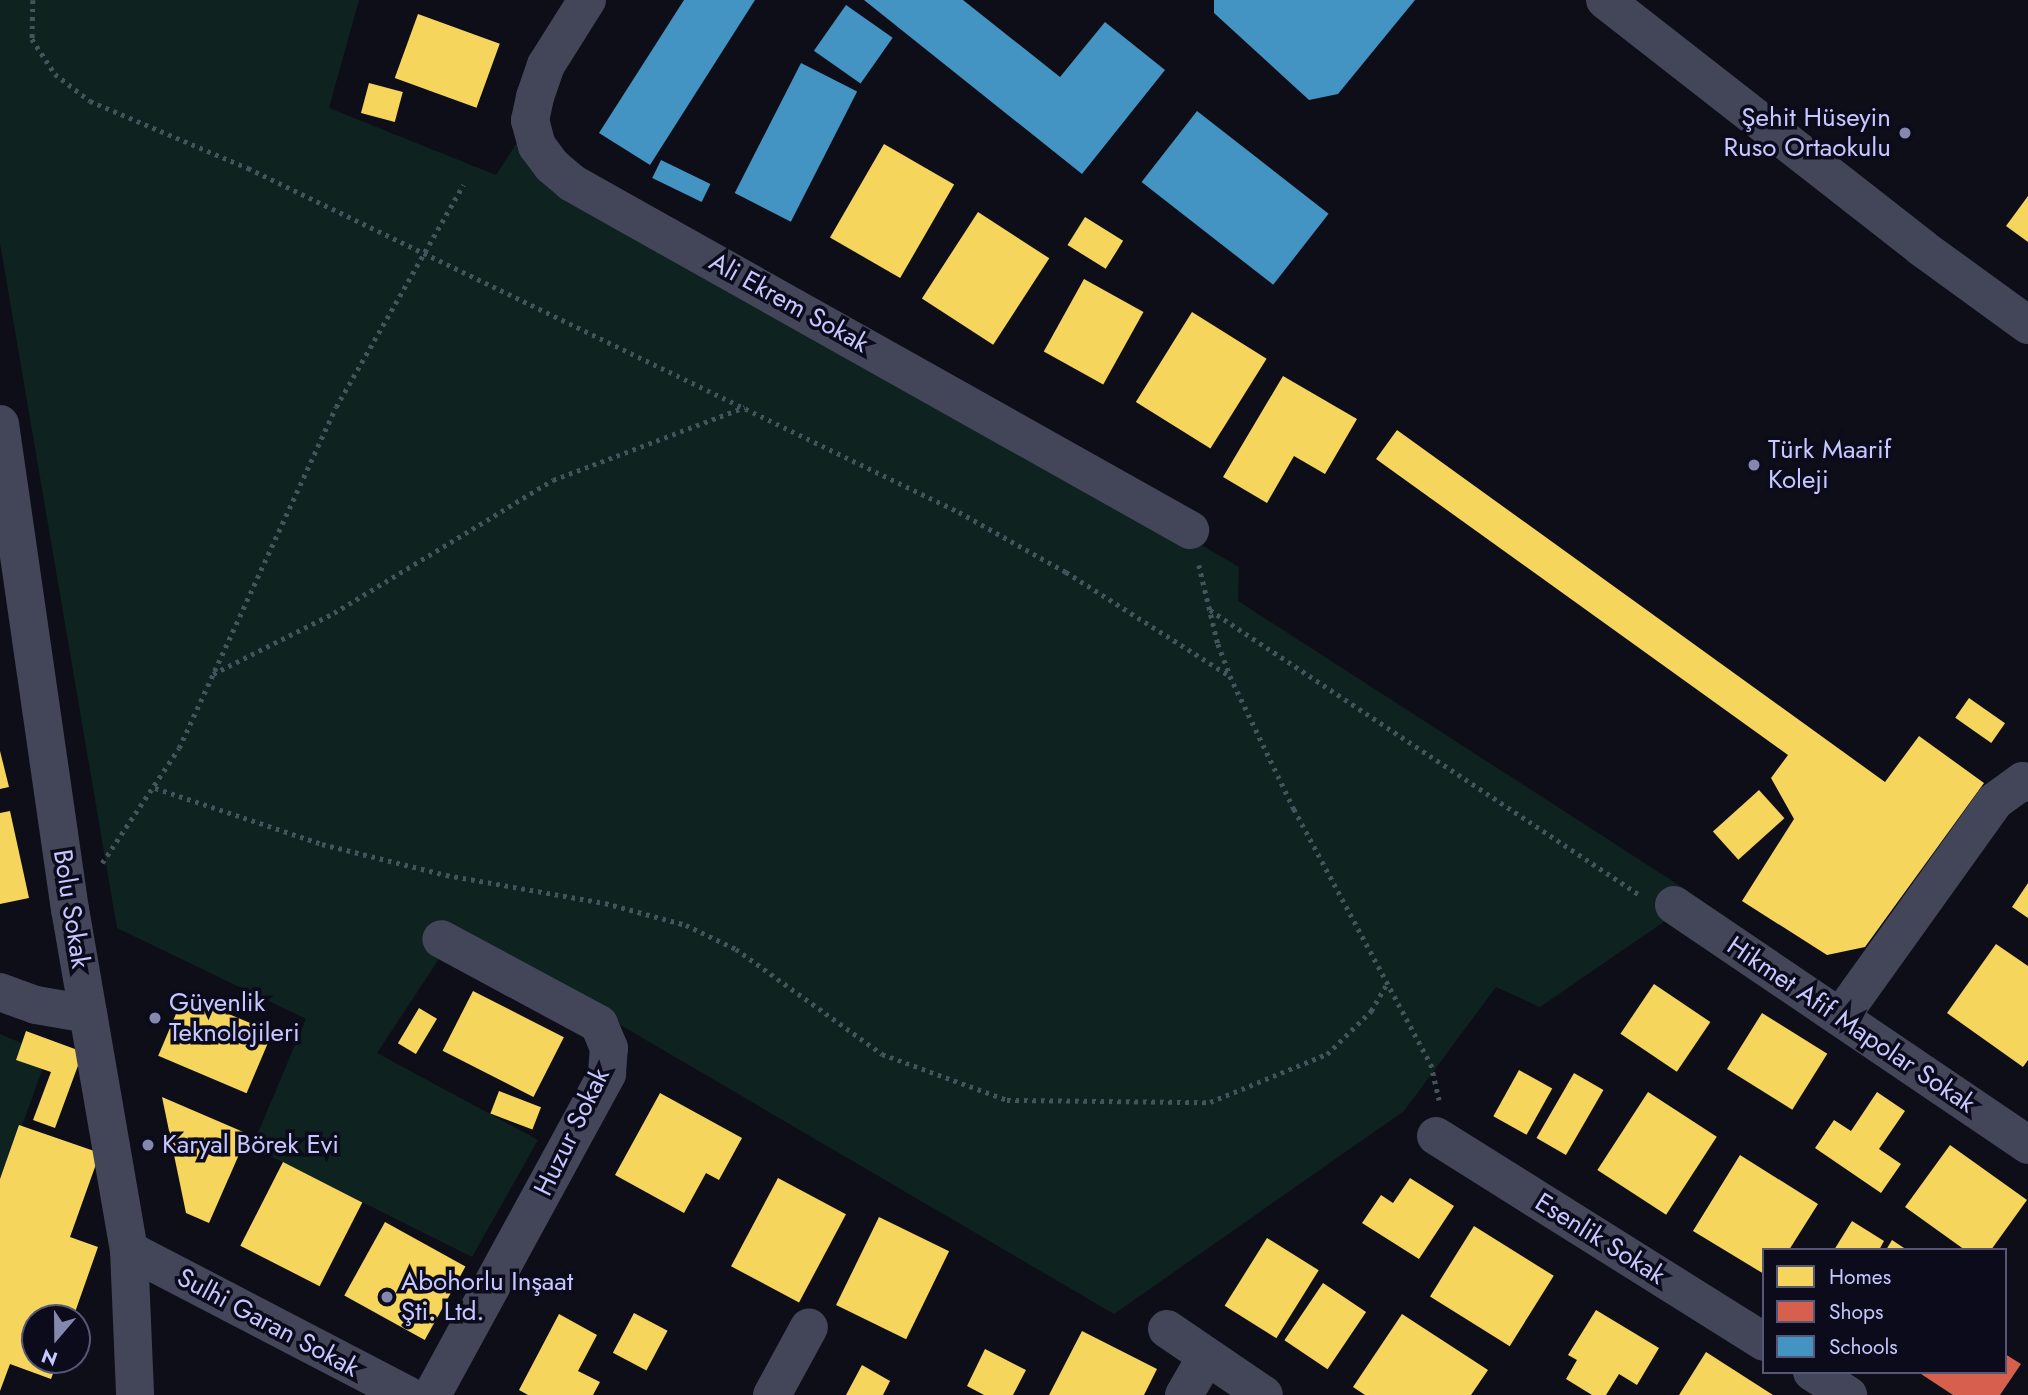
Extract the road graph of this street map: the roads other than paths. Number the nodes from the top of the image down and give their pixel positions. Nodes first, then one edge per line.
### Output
1 (587, 0) edge
2 (1605, 0) edge
3 (2028, 325) edge
4 (0, 424) edge
5 (1190, 530) road end
6 (2025, 782) edge
7 (1674, 905) road end
8 (441, 939) dead end
9 (0, 992) edge
10 (88, 1014) junction
11 (1841, 1016) junction
12 (1436, 1136) road end
13 (2028, 1145) edge
14 (129, 1250) junction
15 (809, 1327) dead end
16 (1167, 1329) dead end
17 (1762, 1341) edge
18 (1206, 1357) junction
19 (1815, 1374) edge
20 (135, 1395) edge
21 (407, 1395) edge
22 (432, 1395) edge
23 (772, 1395) edge
24 (1184, 1395) edge
25 (1264, 1395) edge
26 (1848, 1395) edge

1 - 5 street, Ali Ekrem Sokak
2 - 3 street
4 - 10 street, Bolu Sokak
6 - 11 street
7 - 11 street, Hikmet Afif Mapolar Sokak
8 - 22 street, Huzur Sokak
9 - 10 street
10 - 14 street, Bolu Sokak
11 - 13 street, Hikmet Afif Mapolar Sokak
12 - 17 street, Esenlik Sokak
14 - 20 street, Bolu Sokak
14 - 21 street, Sulhi Garan Sokak
15 - 23 street
16 - 18 street
18 - 24 street
18 - 25 street
19 - 26 street

